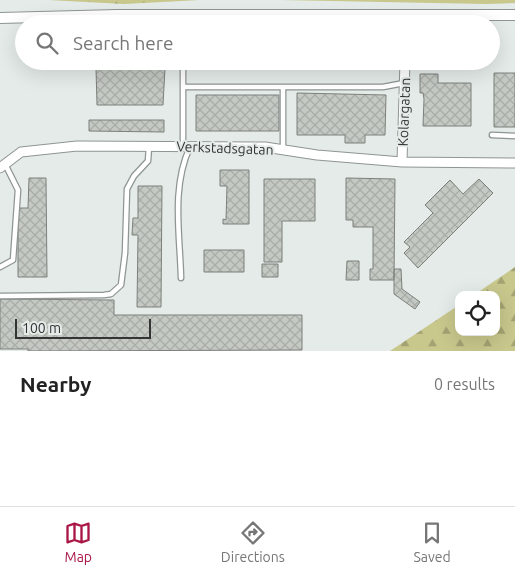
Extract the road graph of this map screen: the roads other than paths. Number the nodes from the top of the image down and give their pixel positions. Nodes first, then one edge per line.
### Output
1 (515, 15) edge
2 (500, 16) edge
3 (0, 18) edge
4 (15, 18) edge
5 (183, 70) edge
6 (405, 70) edge
7 (405, 83) junction
8 (183, 87) junction
9 (283, 87) junction
10 (492, 135) dead end
11 (515, 136) edge
12 (149, 147) junction
13 (187, 147) junction
14 (283, 150) junction
15 (402, 162) junction
16 (515, 162) edge
17 (3, 166) edge
18 (0, 267) edge
19 (180, 278) dead end
20 (0, 296) edge

1 - 2 street
3 - 4 street
5 - 8 lane
6 - 7 street, Kolargatan
7 - 9 lane
7 - 15 street, Kolargatan
8 - 9 lane
8 - 13 lane
9 - 14 lane
10 - 11 lane
12 - 13 street, Verkstadsgatan
12 - 17 street, Verkstadsgatan
12 - 20 lane
13 - 14 street, Verkstadsgatan
13 - 19 lane
14 - 15 street, Verkstadsgatan
15 - 16 street, Verkstadsgatan
17 - 18 lane

